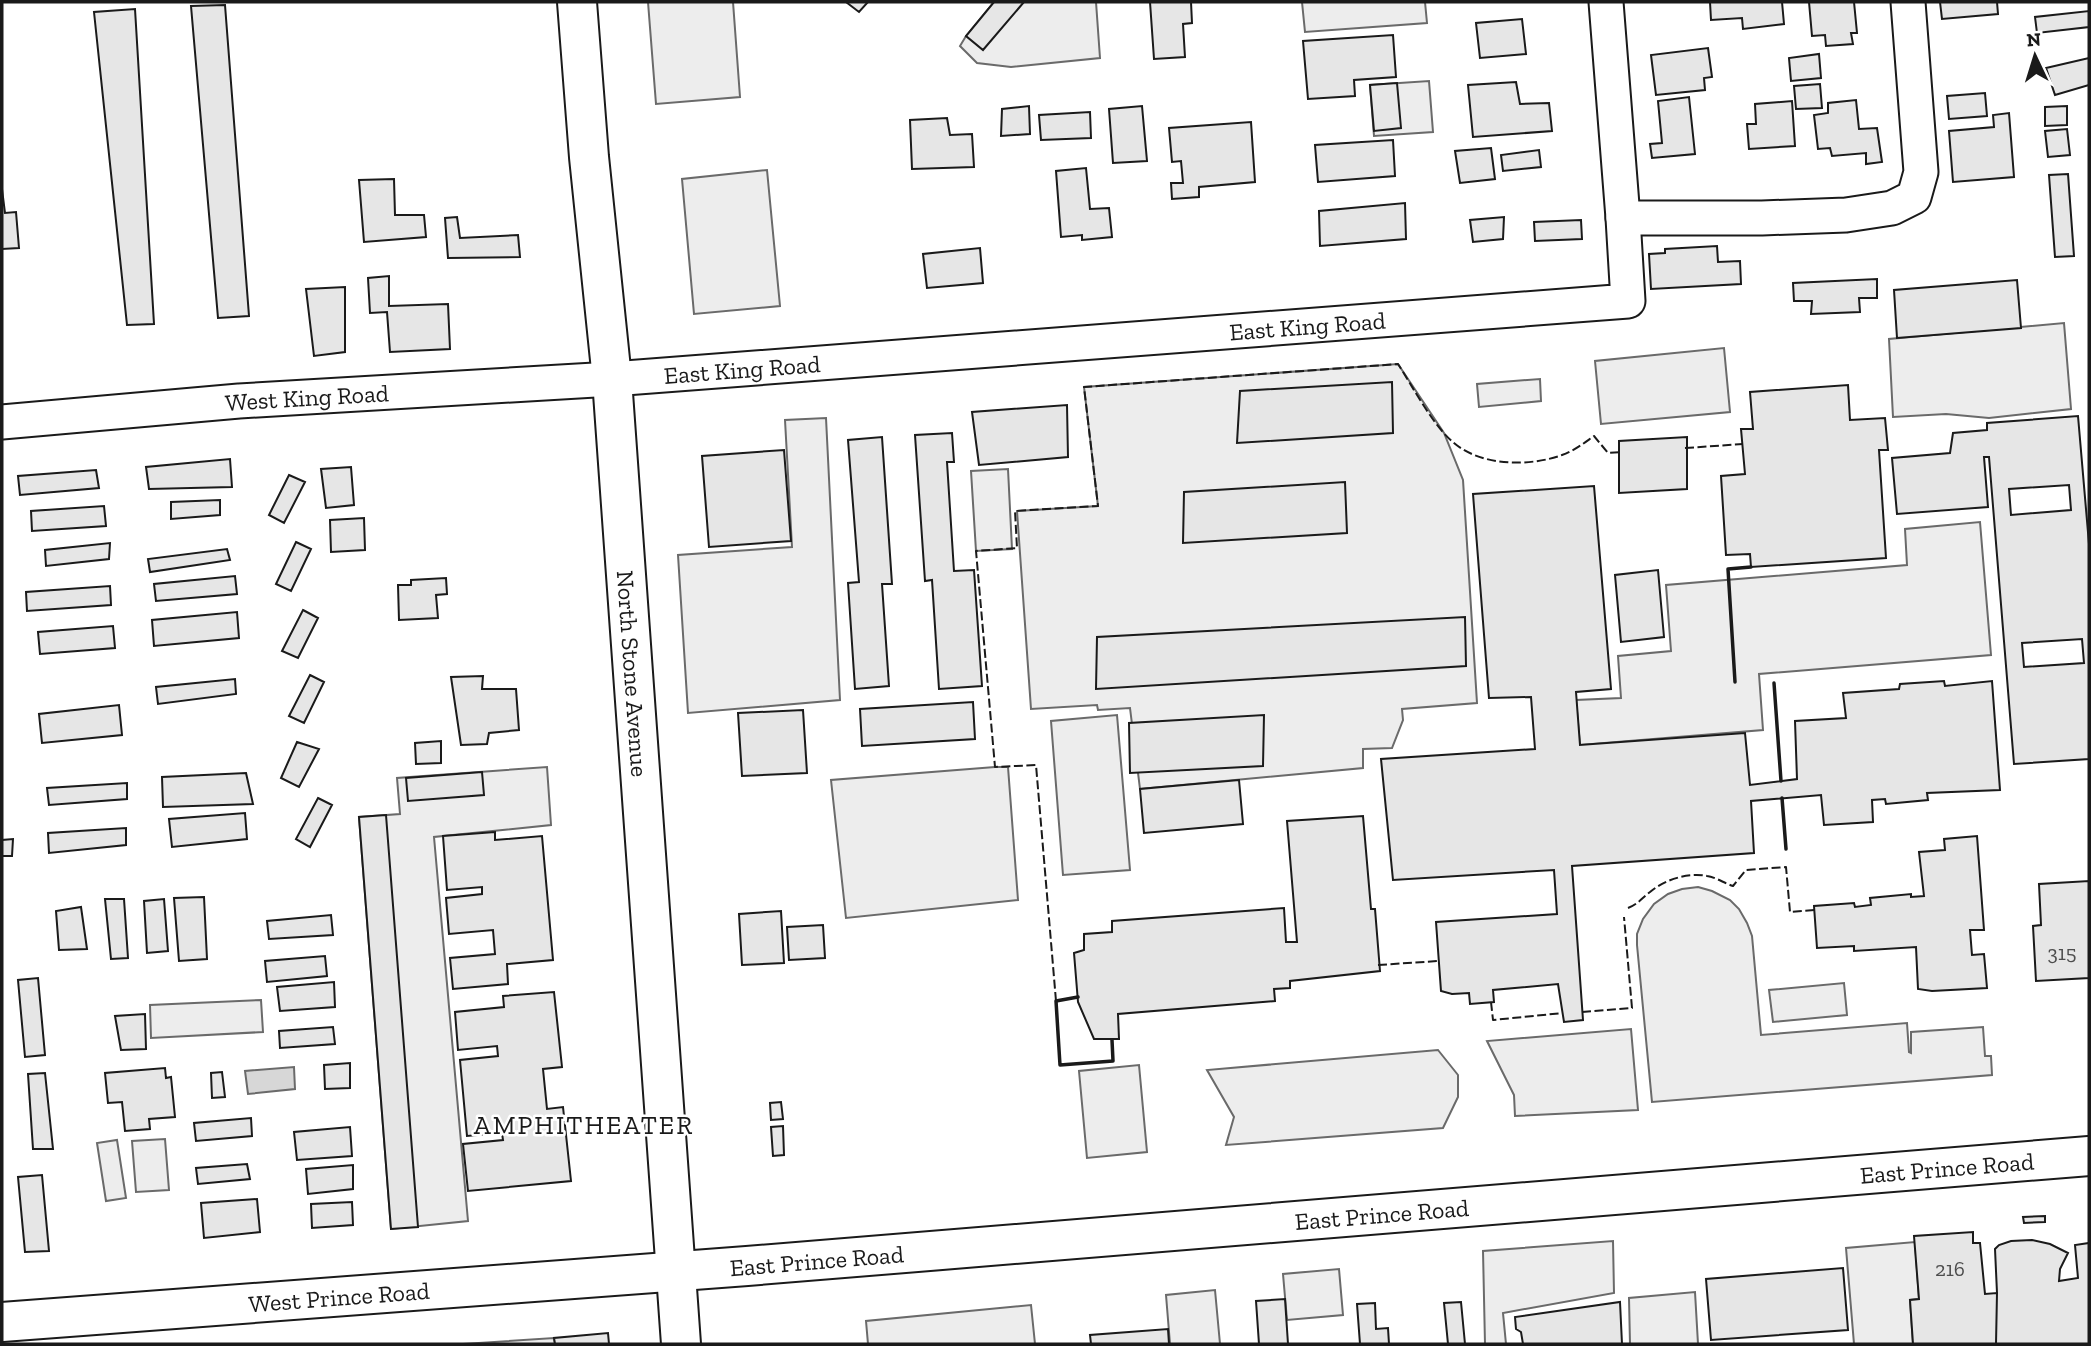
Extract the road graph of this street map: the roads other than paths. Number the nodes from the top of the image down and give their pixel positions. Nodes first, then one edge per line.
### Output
1 (577, 2) edge
2 (1606, 2) edge
3 (1908, 2) edge
4 (1623, 218) junction
5 (612, 379) junction
6 (2, 422) edge
7 (2089, 1156) edge
8 (676, 1271) junction
9 (2, 1322) edge
10 (681, 1344) edge

1 - 5 main road, North Stone Avenue
2 - 4 street
3 - 4 street
4 - 5 street, East King Road
5 - 6 street, West King Road
5 - 8 main road, North Stone Avenue
7 - 8 main road, East Prince Road
8 - 9 main road, West Prince Road
8 - 10 main road, North Stone Avenue

